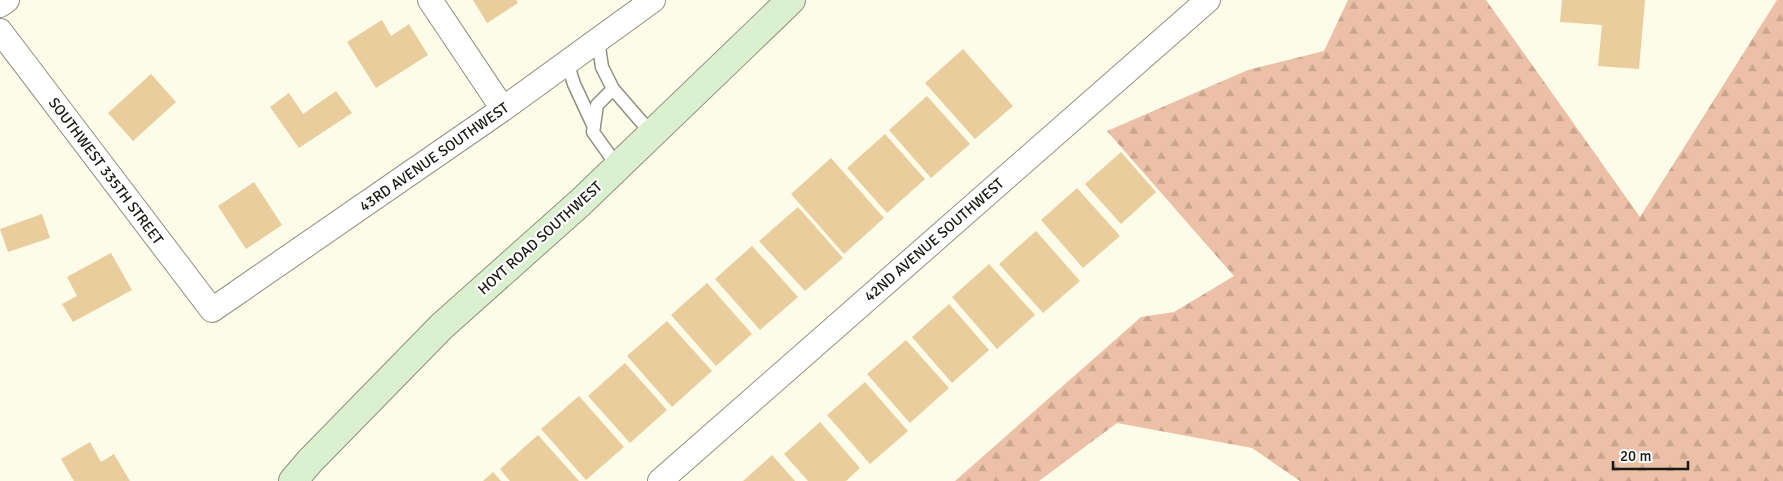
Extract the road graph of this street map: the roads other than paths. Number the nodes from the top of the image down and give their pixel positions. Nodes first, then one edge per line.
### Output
1 (7, 0) edge
2 (430, 0) edge
3 (653, 0) edge
4 (791, 0) edge
5 (1208, 0) edge
6 (0, 5) edge
7 (0, 31) edge
8 (598, 40) junction
9 (567, 62) junction
10 (613, 89) junction
11 (503, 109) junction
12 (594, 128) junction
13 (652, 134) junction
14 (618, 167) junction
15 (212, 310) joint
16 (293, 481) edge
17 (660, 481) edge

1 - 6 street
2 - 11 street
3 - 8 street, 43RD AVENUE SOUTHWEST
4 - 13 main road, HOYT ROAD SOUTHWEST
5 - 17 street, 42ND AVENUE SOUTHWEST
7 - 15 street, SOUTHWEST 335TH STREET
8 - 9 street, 43RD AVENUE SOUTHWEST
8 - 10 lane
9 - 11 street, 43RD AVENUE SOUTHWEST
9 - 12 lane
10 - 12 lane
10 - 13 lane
11 - 15 street, 43RD AVENUE SOUTHWEST
12 - 14 lane
13 - 14 main road, HOYT ROAD SOUTHWEST
14 - 16 main road, HOYT ROAD SOUTHWEST

